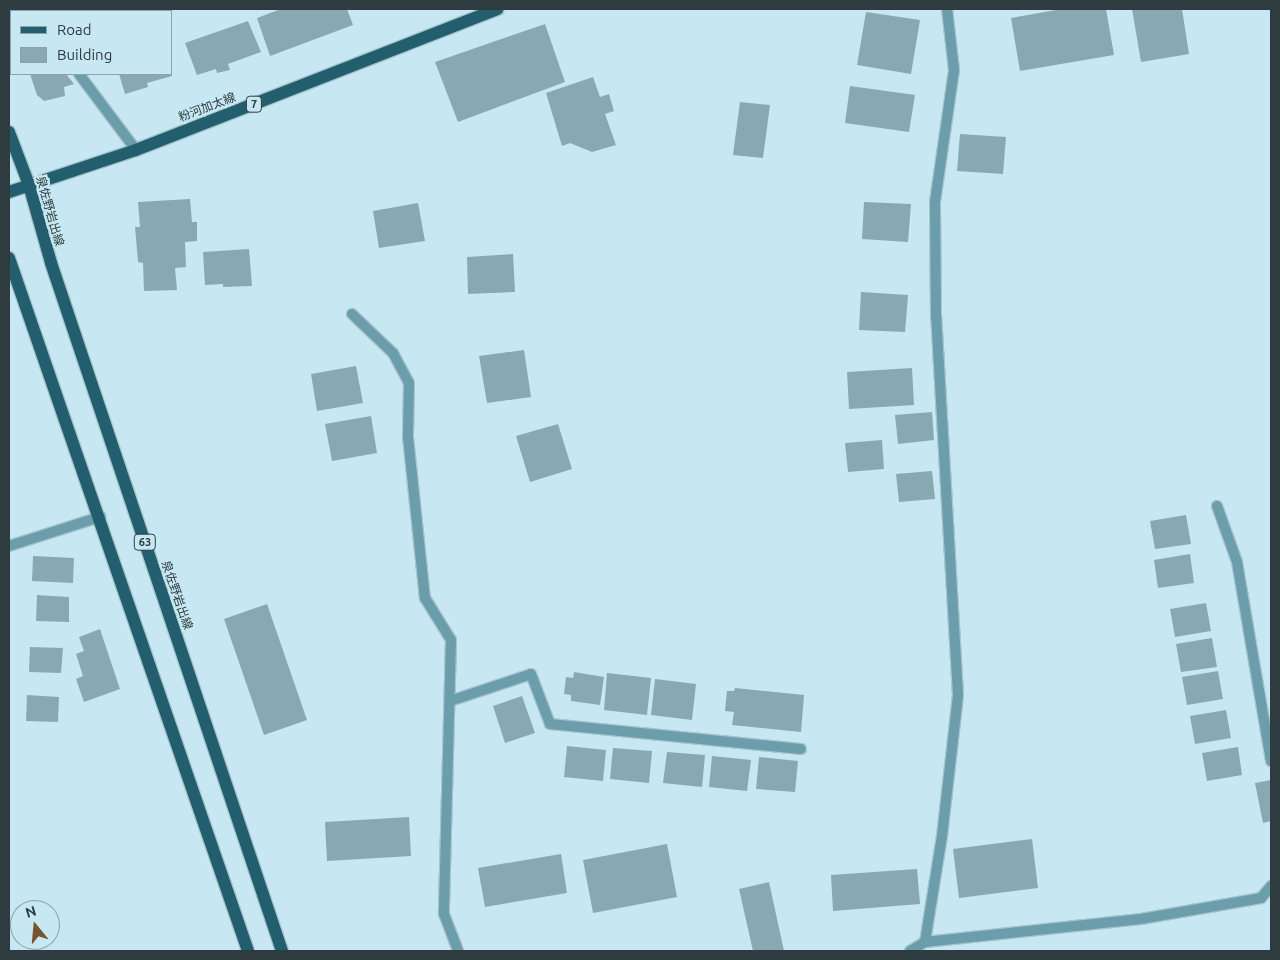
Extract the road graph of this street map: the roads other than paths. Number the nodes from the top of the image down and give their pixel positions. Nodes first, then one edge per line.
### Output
1 (498, 9) edge
2 (947, 9) edge
3 (80, 75) edge
4 (9, 132) edge
5 (136, 150) junction
6 (29, 185) junction
7 (9, 192) edge
8 (9, 258) edge
9 (352, 314) dead end
10 (1217, 506) dead end
11 (100, 517) junction
12 (9, 546) edge
13 (450, 701) junction
14 (801, 749) dead end
15 (1271, 761) edge
16 (1271, 886) edge
17 (925, 942) junction
18 (248, 951) edge
19 (282, 951) edge
20 (458, 951) edge
21 (910, 951) edge
22 (934, 951) edge

1 - 5 main road, 粉河加太線 / 7
2 - 17 street
3 - 5 street
4 - 6 main road, 泉佐野岩出線 / 63
5 - 6 main road, 粉河加太線 / 7
6 - 7 main road, 粉河加太線 / 7
6 - 19 main road, 泉佐野岩出線 / 63
8 - 11 main road
9 - 13 street
10 - 15 street
11 - 12 street
11 - 18 main road
13 - 14 street
13 - 20 street
16 - 17 street
17 - 21 street
17 - 22 street

